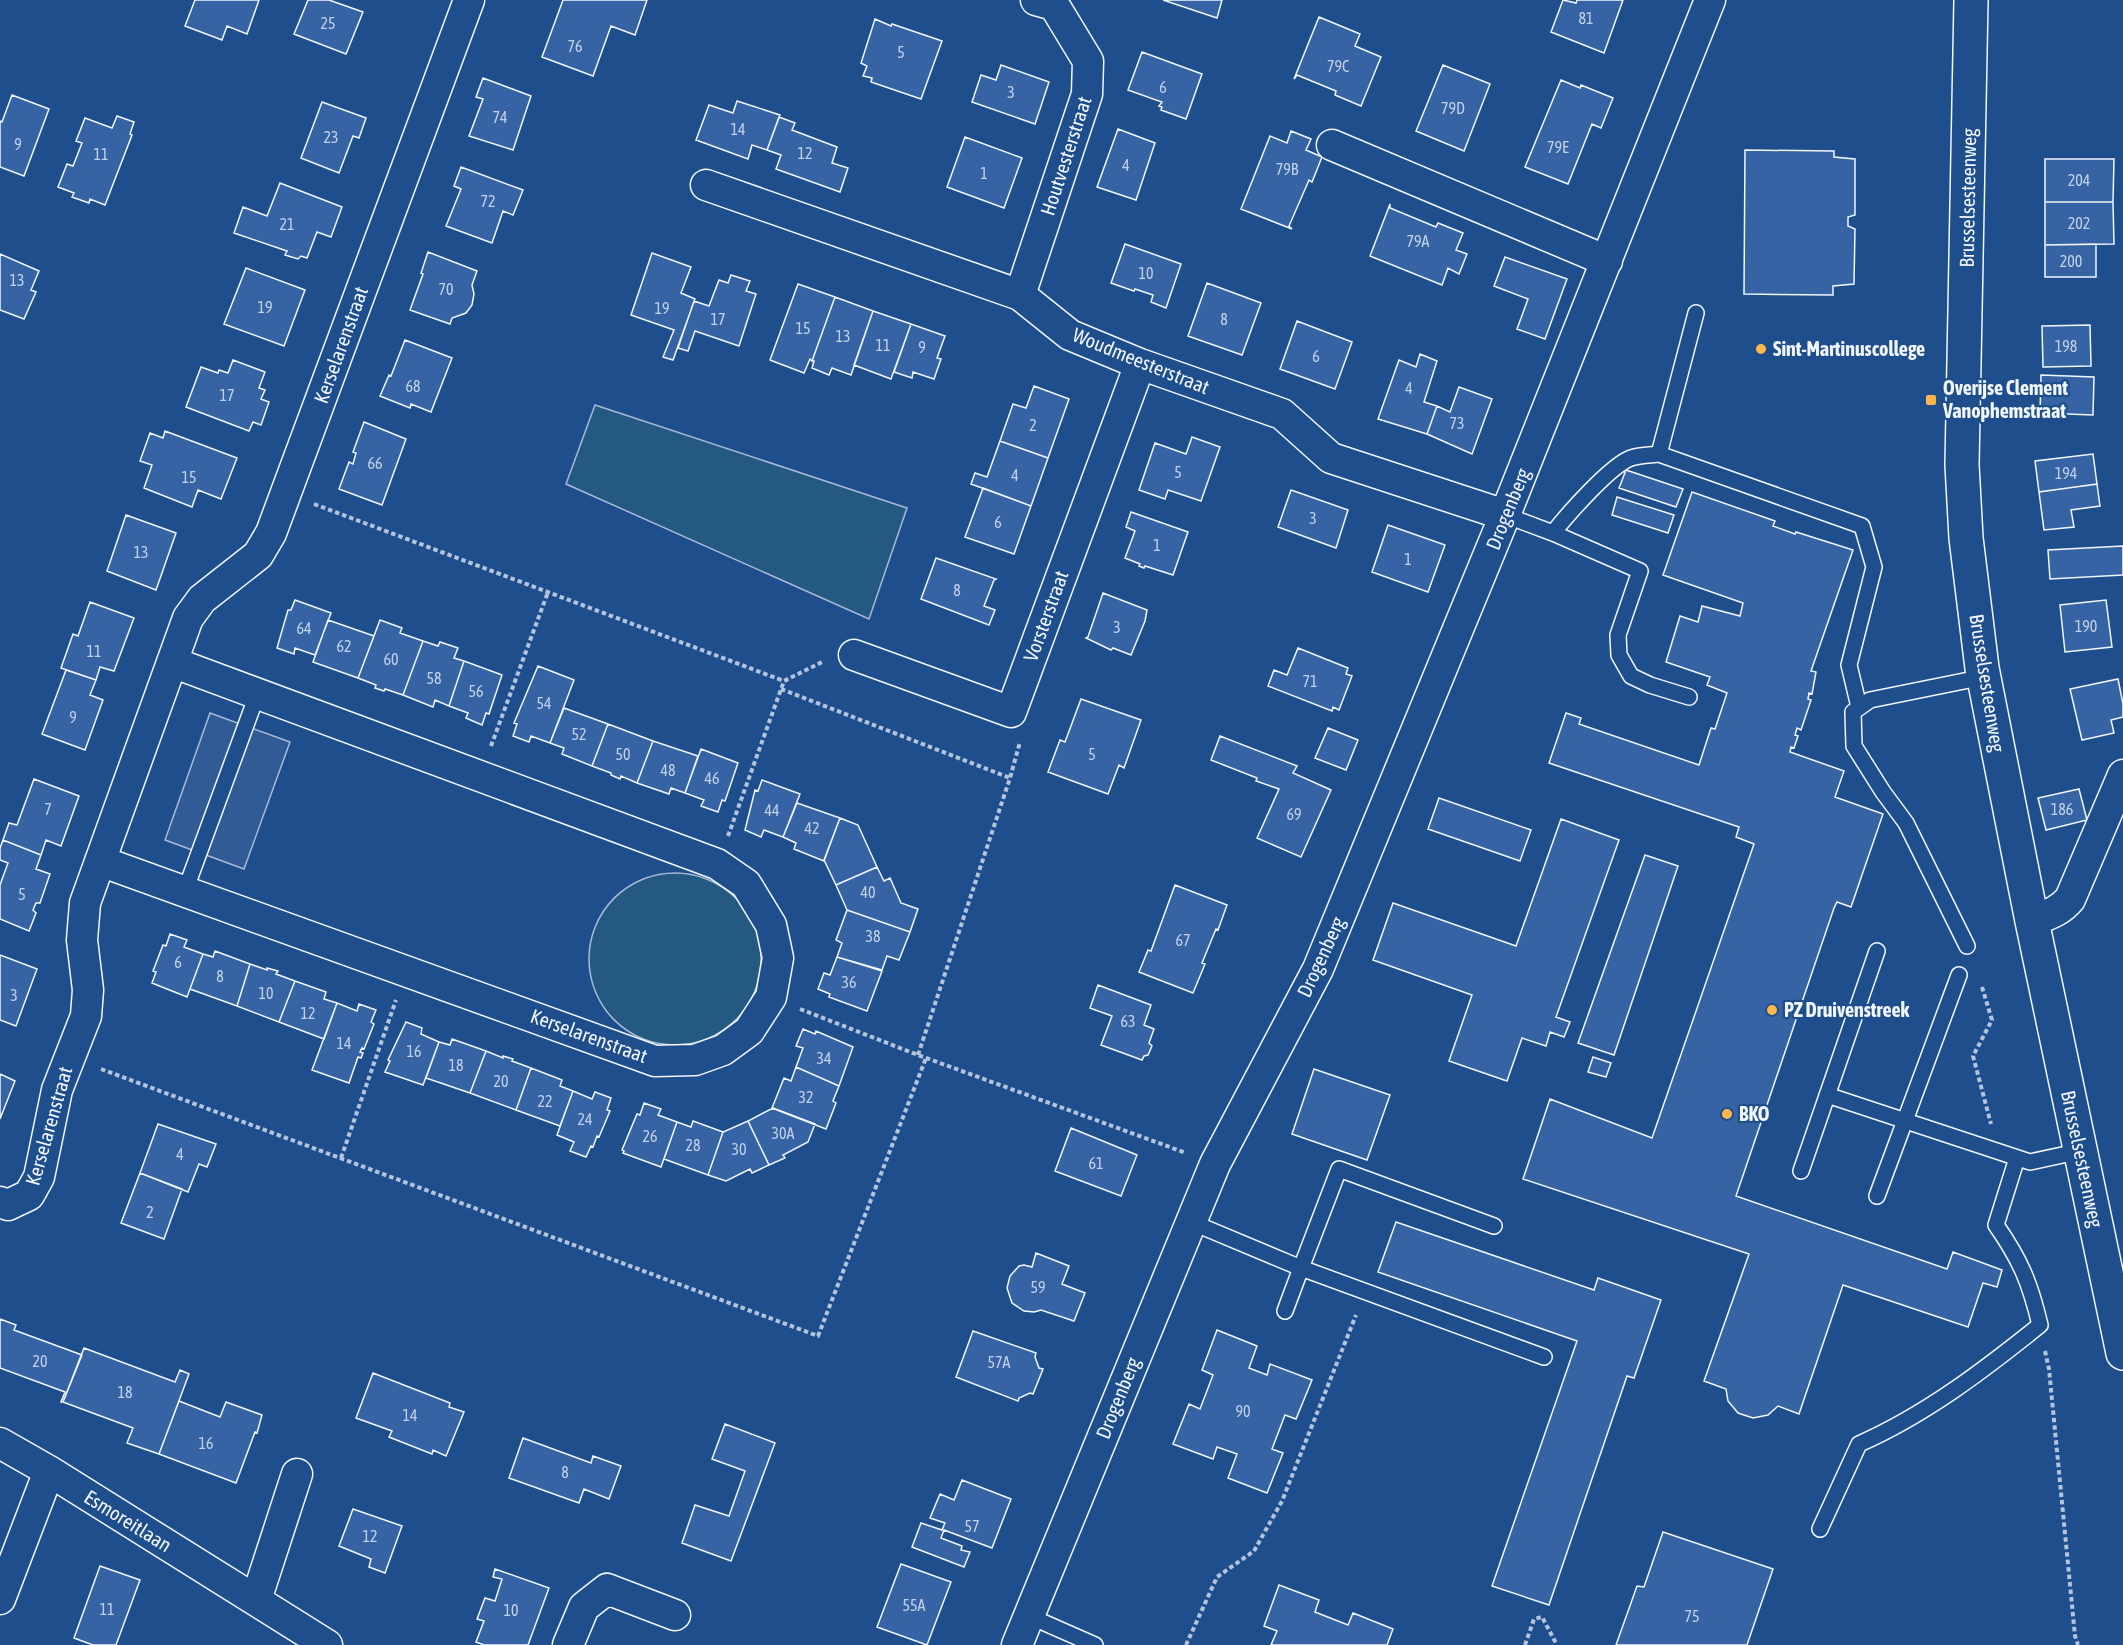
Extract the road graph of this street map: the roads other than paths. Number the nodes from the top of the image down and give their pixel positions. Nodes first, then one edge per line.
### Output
1 (469, 0) edge
2 (1036, 0) edge
3 (1710, 0) edge
4 (1971, 0) edge
5 (1332, 145) dead end
6 (706, 185) dead end
7 (1607, 261) junction
8 (1020, 295) junction
9 (1696, 313) dead end
10 (1140, 364) junction
11 (1659, 454) junction
12 (1505, 515) junction
13 (1553, 533) junction
14 (854, 655) road end
15 (172, 663) junction
16 (1984, 677) junction
17 (257, 695) junction
18 (1689, 697) dead end
19 (1859, 708) junction
20 (2123, 775) edge
21 (100, 861) junction
22 (185, 891) junction
23 (2032, 921) junction
24 (1967, 946) road end
25 (1877, 951) dead end
26 (1959, 975) dead end
27 (1827, 1095) junction
28 (1906, 1121) junction
29 (2081, 1151) junction
30 (2017, 1158) junction
31 (1801, 1171) dead end
32 (1877, 1196) dead end
33 (4, 1204) edge
34 (1191, 1222) junction
35 (1494, 1226) dead end
36 (1301, 1268) junction
37 (1285, 1311) dead end
38 (2123, 1353) edge
39 (1544, 1357) dead end
40 (0, 1443) edge
41 (49, 1471) junction
42 (297, 1473) dead end
43 (1820, 1529) dead end
44 (0, 1599) edge
45 (256, 1600) junction
46 (675, 1615) dead end
47 (1029, 1616) junction
48 (327, 1645) edge
49 (568, 1645) edge
50 (1017, 1645) edge
51 (1095, 1645) edge

1 - 15 street, Kerselarenstraat
2 - 8 street, Houtvesterstraat
3 - 7 street, Drogenberg
4 - 16 main road, Brusselsesteenweg
5 - 7 street
6 - 8 street, Woudmeesterstraat
7 - 12 street, Drogenberg
8 - 10 street, Woudmeesterstraat
9 - 11 lane
10 - 12 street, Woudmeesterstraat
10 - 14 street, Vorsterstraat
11 - 13 lane
11 - 19 lane
12 - 13 lane
12 - 34 street, Drogenberg
13 - 18 lane
15 - 17 street, Kerselarenstraat
15 - 21 street, Kerselarenstraat
16 - 19 lane
16 - 23 main road, Brusselsesteenweg
17 - 22 lane
17 - 22 street, Kerselarenstraat
19 - 24 lane
20 - 23 street
21 - 22 street, Kerselarenstraat
21 - 33 street, Kerselarenstraat
23 - 29 main road, Brusselsesteenweg
25 - 27 lane
26 - 28 lane
27 - 28 lane
27 - 31 lane
28 - 30 lane
28 - 32 lane
29 - 30 lane
29 - 38 main road, Brusselsesteenweg
30 - 43 lane
34 - 36 lane
34 - 47 street, Drogenberg
35 - 36 lane
36 - 37 lane
36 - 39 lane
40 - 41 street, Esmoreitlaan
41 - 44 street
41 - 45 street, Esmoreitlaan
42 - 45 street
45 - 48 street, Esmoreitlaan
46 - 49 street
47 - 50 street, Drogenberg
47 - 51 lane

